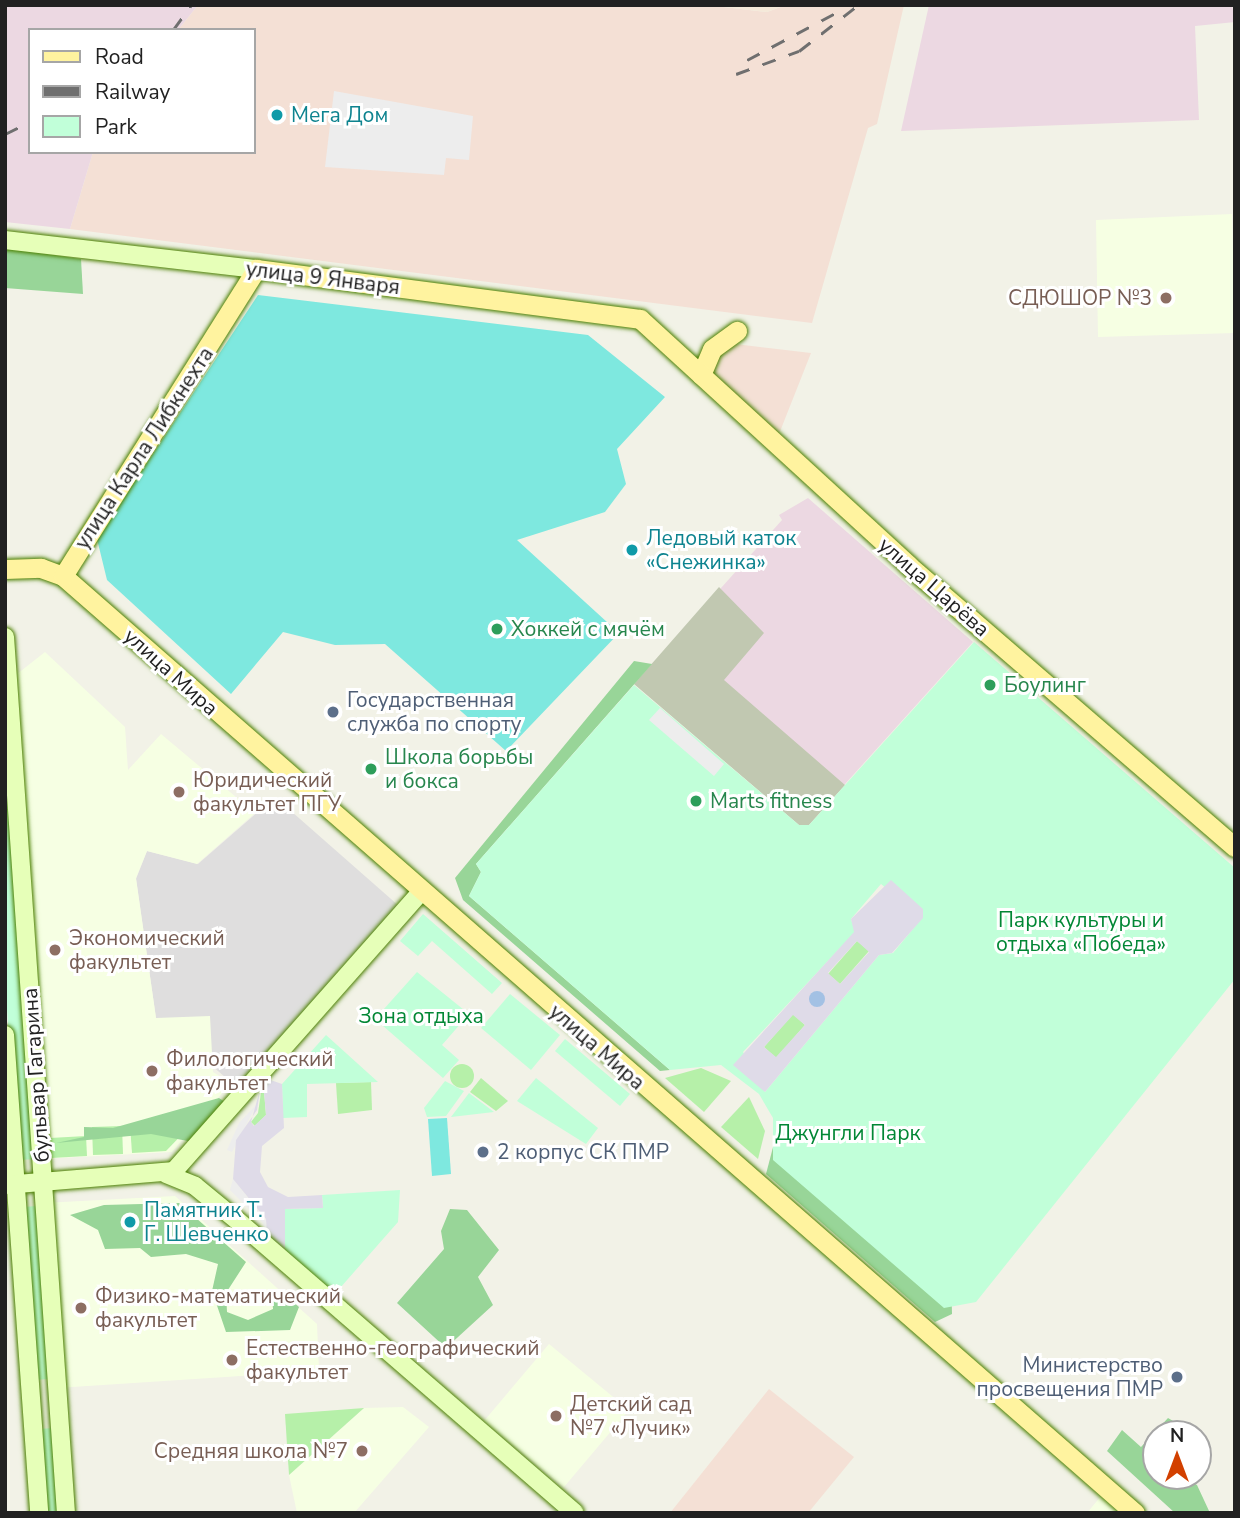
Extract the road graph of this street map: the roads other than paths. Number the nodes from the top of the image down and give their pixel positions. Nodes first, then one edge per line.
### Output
1 (5, 240) edge
2 (256, 269) junction
3 (640, 319) joint
4 (737, 331) dead end
5 (701, 376) junction
6 (5, 569) edge
7 (63, 576) junction
8 (5, 637) edge
9 (9, 732) edge
10 (1235, 847) edge
11 (420, 893) junction
12 (5, 1035) edge
13 (166, 1174) junction
14 (43, 1183) junction
15 (10, 1185) edge
16 (38, 1513) edge
17 (66, 1513) edge
18 (575, 1513) edge
19 (1135, 1513) edge

1 - 2 street, улица 9 Января
2 - 3 main road, улица 9 Января
2 - 7 main road, улица Карла Либкнехта
3 - 5 main road, улица Царёва
4 - 5 main road
5 - 10 main road, улица Царёва
6 - 7 main road
7 - 11 main road, улица Мира
8 - 9 street, бульвар Гагарина
9 - 14 street, бульвар Гагарина
11 - 13 street
11 - 19 main road, улица Мира
12 - 15 street, бульвар Гагарина
13 - 14 street
13 - 18 street
14 - 15 street
14 - 17 street, бульвар Гагарина
15 - 16 street, бульвар Гагарина

